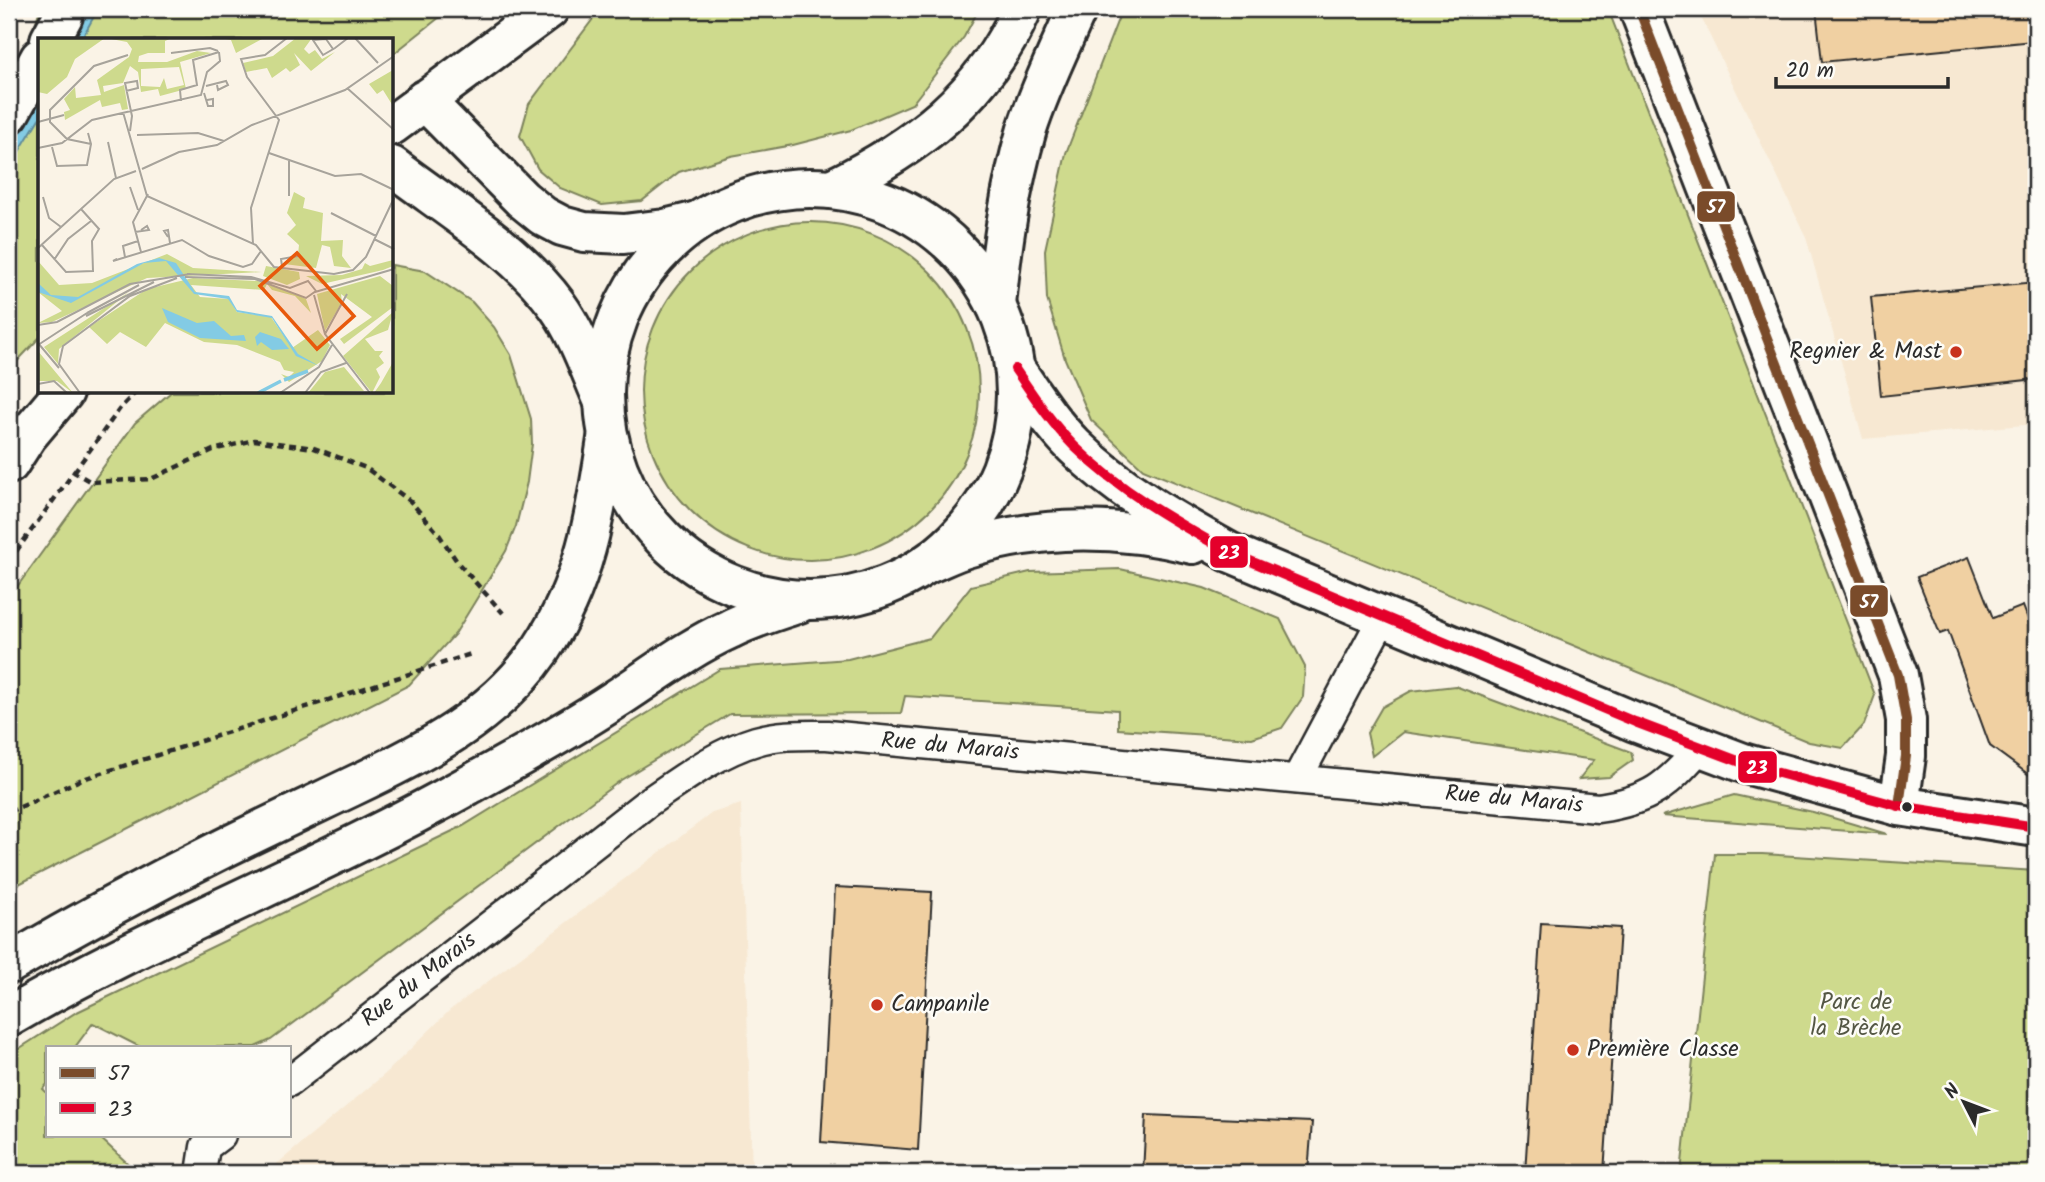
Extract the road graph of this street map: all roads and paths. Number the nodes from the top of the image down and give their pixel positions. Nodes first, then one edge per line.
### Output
1 (549, 9) edge
2 (1022, 9) edge
3 (1077, 9) edge
4 (1639, 9) edge
5 (38, 62) edge
6 (424, 100) junction
7 (9, 114) edge
8 (394, 123) edge
9 (394, 168) edge
10 (831, 189) junction
11 (698, 221) junction
12 (996, 305) junction
13 (1015, 369) junction
14 (62, 394) edge
15 (134, 394) edge
16 (606, 418) junction
17 (9, 464) edge
18 (74, 472) junction
19 (1228, 552) junction
20 (9, 561) edge
21 (925, 565) junction
22 (807, 601) junction
23 (1383, 617) junction
24 (533, 643) junction
25 (1701, 747) junction
26 (1297, 779) junction
27 (1899, 806) junction
28 (9, 812) edge
29 (2036, 827) edge
30 (9, 964) edge
31 (9, 1017) edge
32 (290, 1081) edge
33 (220, 1136) edge
34 (201, 1173) edge

1 - 6 main road
2 - 10 main road
3 - 12 main road
4 - 27 main road
5 - 7 main road
6 - 8 main road
6 - 11 main road
9 - 16 main road
10 - 11 main road
10 - 12 main road
11 - 16 main road
12 - 13 main road
13 - 19 main road
13 - 21 main road
14 - 17 main road
15 - 18 path
16 - 22 main road
16 - 24 main road
18 - 20 path
18 - 24 path
19 - 21 main road
19 - 23 main road
21 - 22 main road
22 - 31 main road
23 - 25 main road
23 - 26 lane
24 - 28 path
24 - 30 main road
25 - 26 lane, Rue du Marais
25 - 27 main road
26 - 32 lane, Rue du Marais
27 - 29 main road
33 - 34 lane

